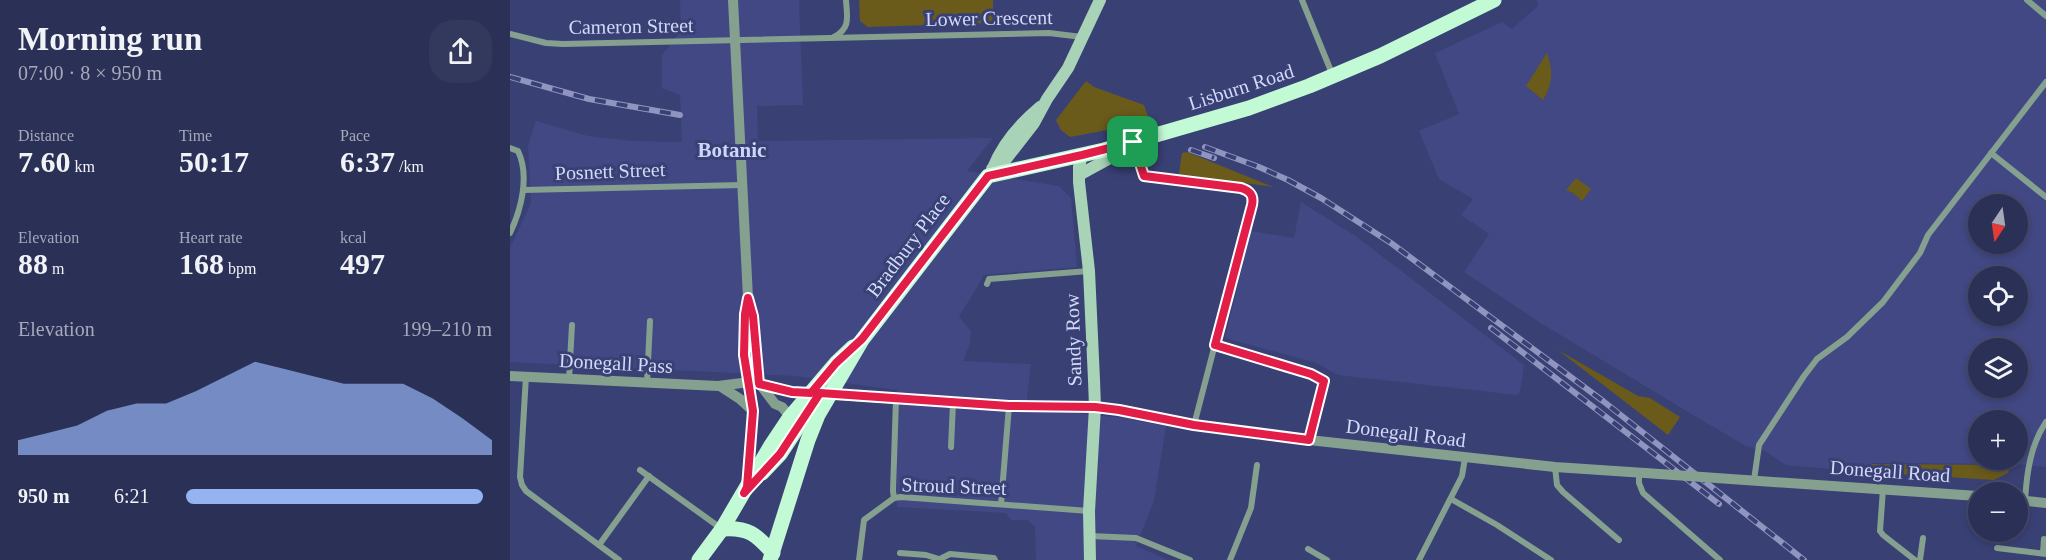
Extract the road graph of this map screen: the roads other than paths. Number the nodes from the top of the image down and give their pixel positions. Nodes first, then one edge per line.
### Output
1 (734, 0) edge
2 (846, 0) edge
3 (1100, 0) edge
4 (1302, 0) edge
5 (2027, 0) edge
6 (1486, 2) edge
7 (2046, 16) edge
8 (847, 25) junction
9 (510, 34) edge
10 (861, 36) junction
11 (1083, 38) junction
12 (831, 39) junction
13 (734, 40) junction
14 (1333, 76) junction
15 (2046, 82) edge
16 (1132, 142) junction
17 (510, 148) edge
18 (1991, 153) junction
19 (1082, 155) junction
20 (990, 173) junction
21 (1079, 175) junction
22 (742, 184) junction
23 (524, 190) junction
24 (2046, 197) edge
25 (510, 233) edge
26 (1089, 272) junction
27 (987, 284) dead end
28 (650, 321) dead end
29 (572, 324) dead end
30 (862, 339) junction
31 (1215, 345) junction
32 (510, 376) edge
33 (526, 376) junction
34 (569, 378) junction
35 (647, 383) junction
36 (754, 383) junction
37 (720, 386) junction
38 (821, 393) junction
39 (897, 399) junction
40 (953, 403) junction
41 (1009, 406) junction
42 (1095, 407) junction
43 (753, 411) junction
44 (794, 422) junction
45 (2046, 422) edge
46 (1194, 425) junction
47 (808, 440) junction
48 (1309, 440) junction
49 (951, 447) dead end
50 (1465, 458) junction
51 (1257, 465) dead end
52 (1555, 467) junction
53 (640, 470) dead end
54 (1642, 473) junction
55 (649, 476) junction
56 (1749, 480) junction
57 (2025, 482) edge
58 (1883, 488) junction
59 (746, 490) junction
60 (1968, 495) edge
61 (894, 498) junction
62 (1451, 500) junction
63 (2028, 501) edge
64 (2046, 503) edge
65 (1001, 504) junction
66 (1089, 511) junction
67 (723, 529) junction
68 (1090, 537) junction
69 (1923, 538) dead end
70 (2044, 539) dead end
71 (1619, 540) dead end
72 (599, 545) junction
73 (1997, 548) dead end
74 (1308, 549) dead end
75 (2017, 550) junction
76 (900, 553) dead end
77 (2044, 554) edge
78 (772, 556) edge
79 (619, 560) edge
80 (699, 560) edge
81 (860, 560) edge
82 (939, 560) edge
83 (995, 560) edge
84 (1090, 560) edge
85 (1190, 560) edge
86 (1230, 560) edge
87 (1327, 560) edge
88 (1419, 560) edge
89 (1551, 560) edge
90 (1720, 560) edge
91 (1916, 560) edge
92 (1920, 560) edge
93 (2016, 560) edge

1 - 13 street
2 - 8 street
3 - 11 main road
4 - 14 street
5 - 7 street
6 - 14 main road, Lisburn Road
8 - 10 street
8 - 12 street
9 - 13 street, Cameron Street
10 - 11 street, Lower Crescent
10 - 12 street, Lower Crescent
11 - 20 main road
12 - 13 street, Lower Crescent
13 - 22 street
14 - 16 main road, Lisburn Road
15 - 18 street
16 - 19 main road, Lisburn Road
16 - 21 main road
16 - 31 street
17 - 23 street
18 - 24 street
18 - 56 street
19 - 20 main road, Lisburn Road
19 - 21 main road, Sandy Row
20 - 30 main road, Bradbury Place
21 - 26 main road, Sandy Row
22 - 23 street, Posnett Street
22 - 36 street
23 - 25 street
26 - 27 street
26 - 42 main road, Sandy Row
28 - 35 street
29 - 34 street
30 - 38 main road, Bradbury Place
30 - 38 main road, Bradbury Place
31 - 46 street
31 - 48 street
32 - 33 street, Donegall Pass
33 - 34 street, Donegall Pass
33 - 72 street
34 - 35 street, Donegall Pass
35 - 37 street, Donegall Pass
36 - 37 street, Donegall Pass
36 - 38 street, Donegall Road
36 - 43 street
36 - 44 street
37 - 43 street
38 - 39 street, Donegall Road
38 - 44 main road
38 - 47 main road
39 - 40 street, Donegall Road
39 - 61 street
40 - 41 street, Donegall Road
40 - 49 street
41 - 42 street, Donegall Road
41 - 65 street
42 - 46 street, Donegall Road
42 - 66 main road, Sandy Row
43 - 59 street
44 - 47 street
44 - 59 main road
45 - 57 street
46 - 48 street, Donegall Road
47 - 78 main road
48 - 50 street, Donegall Road
50 - 52 street, Donegall Road
50 - 62 street
51 - 86 street
52 - 54 street, Donegall Road
52 - 71 street
53 - 55 street
54 - 56 street, Donegall Road, bridge
54 - 90 street
55 - 67 street
55 - 72 street
56 - 58 street, Donegall Road
58 - 60 street, Donegall Road
58 - 91 street
59 - 67 main road
61 - 65 street, Stroud Street
61 - 81 street, Stroud Street
62 - 88 street
62 - 89 street
63 - 64 street
65 - 66 street, Stroud Street
66 - 68 main road, Sandy Row
67 - 78 main road
67 - 80 main road
68 - 84 main road, Sandy Row
68 - 85 street
69 - 92 street
70 - 77 street
72 - 79 street
73 - 75 street
74 - 87 street
75 - 77 street
75 - 93 street
76 - 82 street
82 - 83 street

